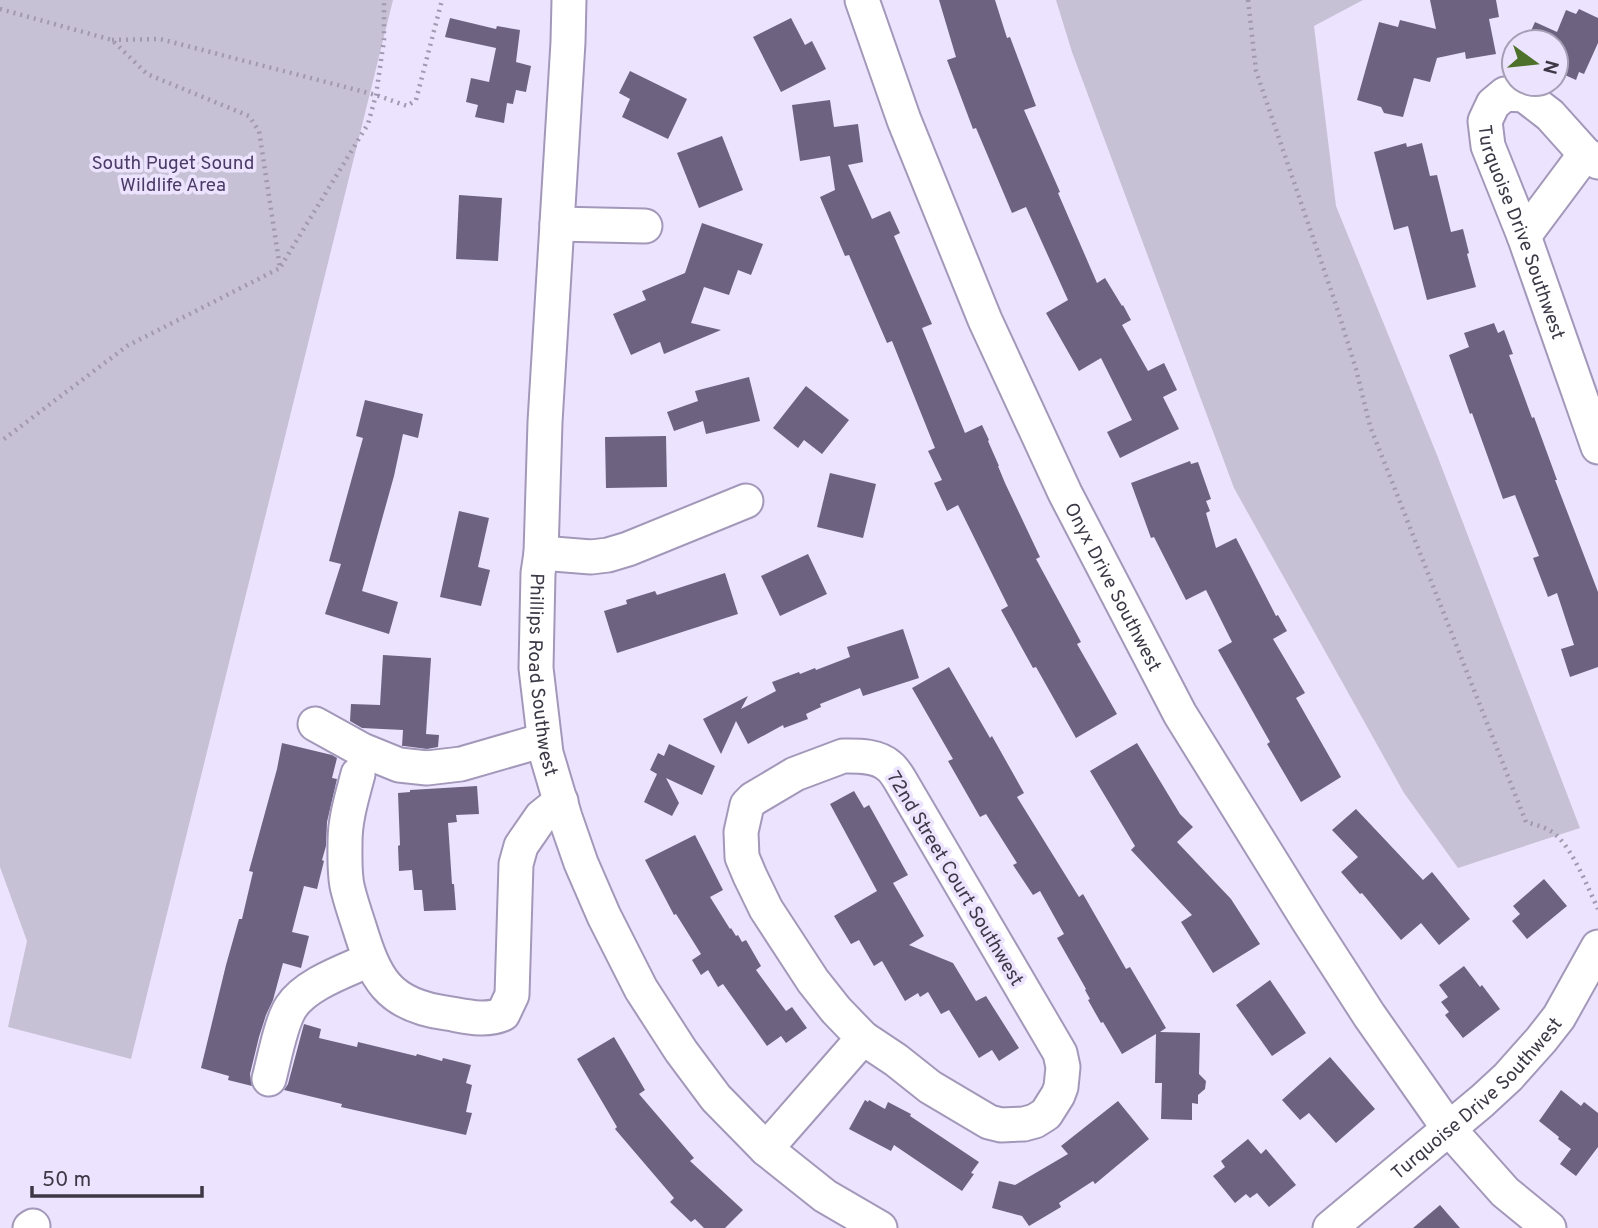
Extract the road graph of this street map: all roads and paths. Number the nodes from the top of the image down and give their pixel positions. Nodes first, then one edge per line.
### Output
1 (384, 0) edge
2 (442, 0) edge
3 (569, 0) edge
4 (862, 0) edge
5 (1248, 0) edge
6 (0, 9) edge
7 (112, 40) junction
8 (376, 95) junction
9 (1591, 158) edge
10 (557, 224) junction
11 (645, 226) dead end
12 (1524, 236) junction
13 (280, 268) junction
14 (0, 442) edge
15 (1598, 447) edge
16 (746, 501) dead end
17 (541, 553) junction
18 (315, 724) dead end
19 (544, 740) junction
20 (358, 774) dead end
21 (561, 801) junction
22 (1598, 909) edge
23 (1598, 947) edge
24 (369, 960) junction
25 (863, 1038) junction
26 (269, 1079) dead end
27 (1449, 1129) junction
28 (766, 1149) junction
29 (880, 1228) edge
30 (1330, 1228) edge
31 (1549, 1228) edge

1 - 8 path
2 - 8 path
3 - 10 street, Phillips Road Southwest
4 - 27 street, Onyx Drive Southwest
5 - 22 path
6 - 7 path
7 - 8 path
7 - 13 path
8 - 13 path
9 - 12 street
9 - 12 street, Turquoise Drive Southwest
10 - 11 street
10 - 17 street, Phillips Road Southwest
12 - 15 street, Turquoise Drive Southwest
13 - 14 path
16 - 17 street
17 - 19 street, Phillips Road Southwest
18 - 19 street
19 - 21 street, Phillips Road Southwest
20 - 24 street
21 - 24 street
21 - 28 street, Phillips Road Southwest
23 - 27 street, Turquoise Drive Southwest
24 - 26 street
25 - 25 street, 72nd Street Court Southwest
25 - 28 street
27 - 30 street, Turquoise Drive Southwest
27 - 31 street, Onyx Drive Southwest
28 - 29 street, Phillips Road Southwest

